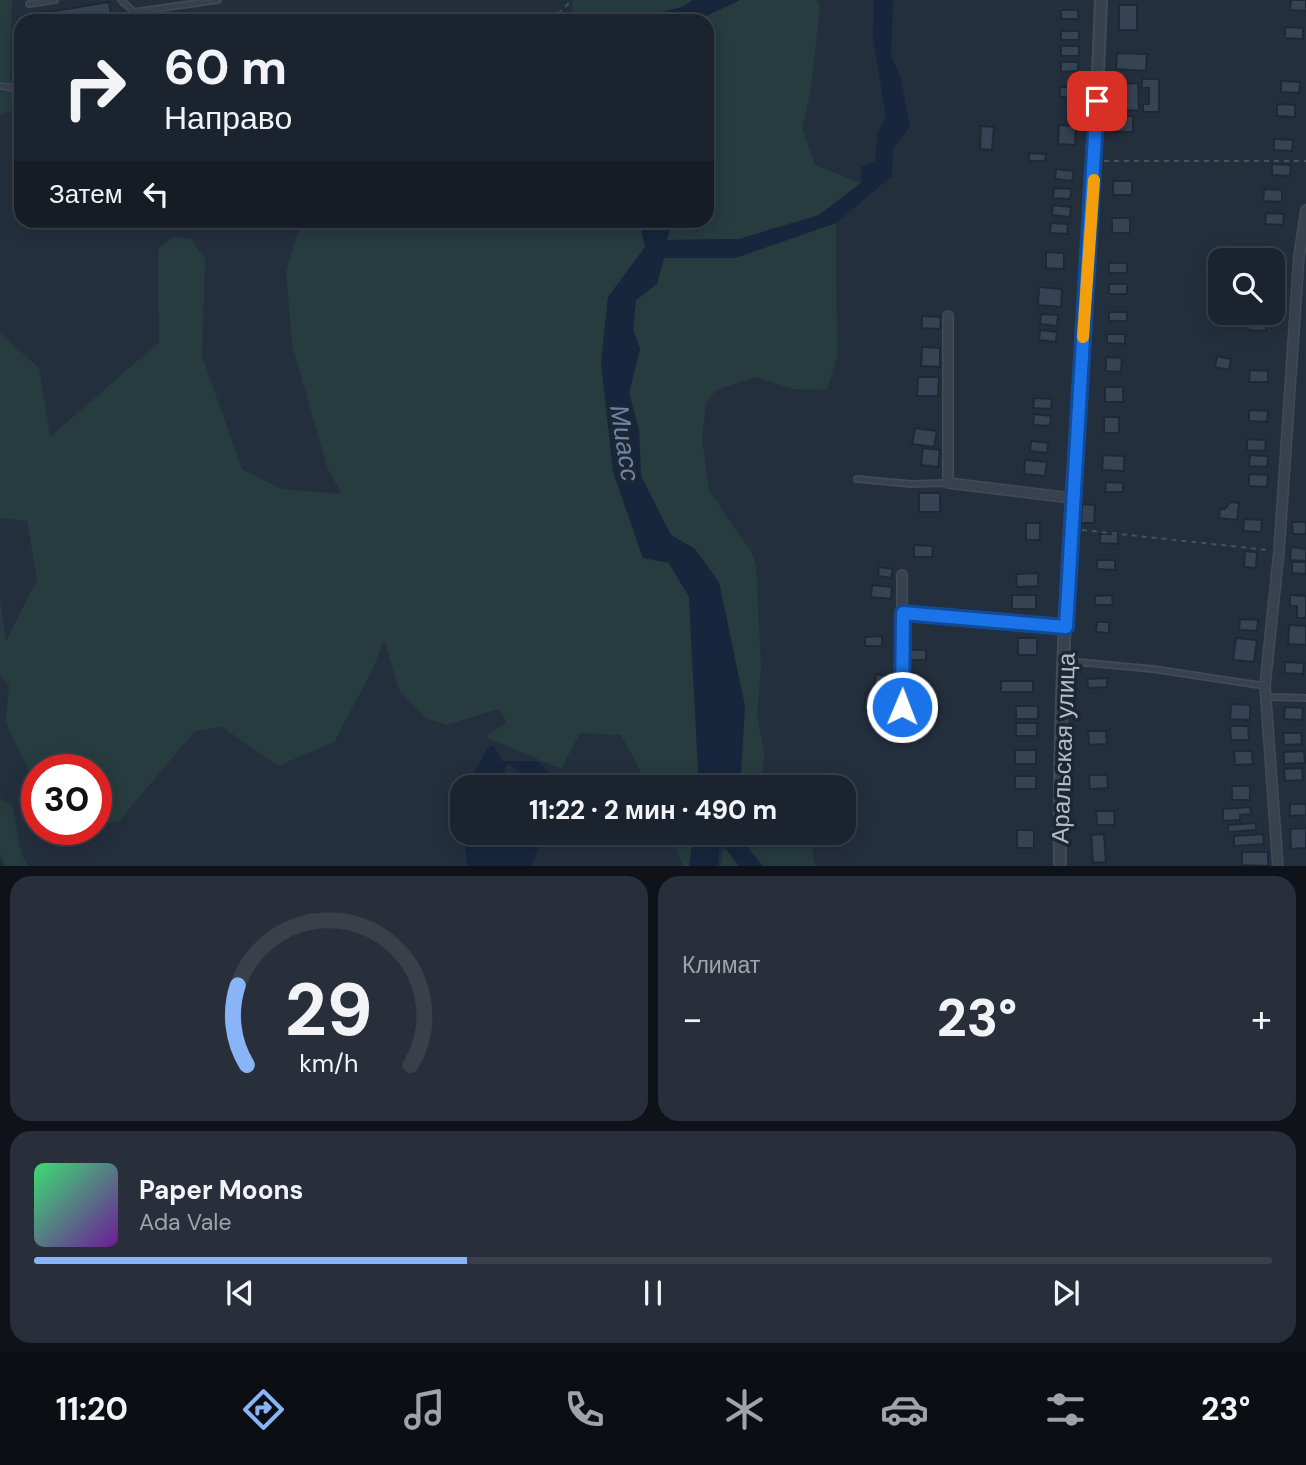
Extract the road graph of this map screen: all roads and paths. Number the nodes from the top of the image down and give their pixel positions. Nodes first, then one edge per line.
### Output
1 (55, 0) edge
2 (121, 0) edge
3 (218, 0) edge
4 (572, 0) edge
5 (1101, 0) edge
6 (29, 4) dead end
7 (134, 12) joint
8 (558, 14) edge
9 (1095, 161) junction
10 (1306, 161) edge
11 (1306, 210) edge
12 (948, 316) dead end
13 (857, 479) dead end
14 (948, 483) junction
15 (1072, 498) junction
16 (1071, 528) junction
17 (1279, 551) junction
18 (902, 575) dead end
19 (903, 613) junction
20 (1066, 627) junction
21 (1065, 662) junction
22 (1265, 686) junction
23 (1266, 697) junction
24 (1306, 698) edge
25 (902, 707) dead end
26 (1060, 866) edge
27 (1278, 866) edge

1 - 6 lane
2 - 7 lane
3 - 7 lane
4 - 8 path
5 - 9 street, Аральская улица
9 - 10 path
9 - 15 street, Аральская улица
11 - 17 street
12 - 14 street
13 - 14 lane
14 - 15 street
15 - 16 street, Аральская улица
16 - 17 path
16 - 20 street, Аральская улица
17 - 22 street
18 - 19 street
19 - 20 street
19 - 25 street
20 - 21 street, Аральская улица
21 - 22 lane
21 - 26 street, Аральская улица
22 - 23 street
23 - 24 lane
23 - 27 street

